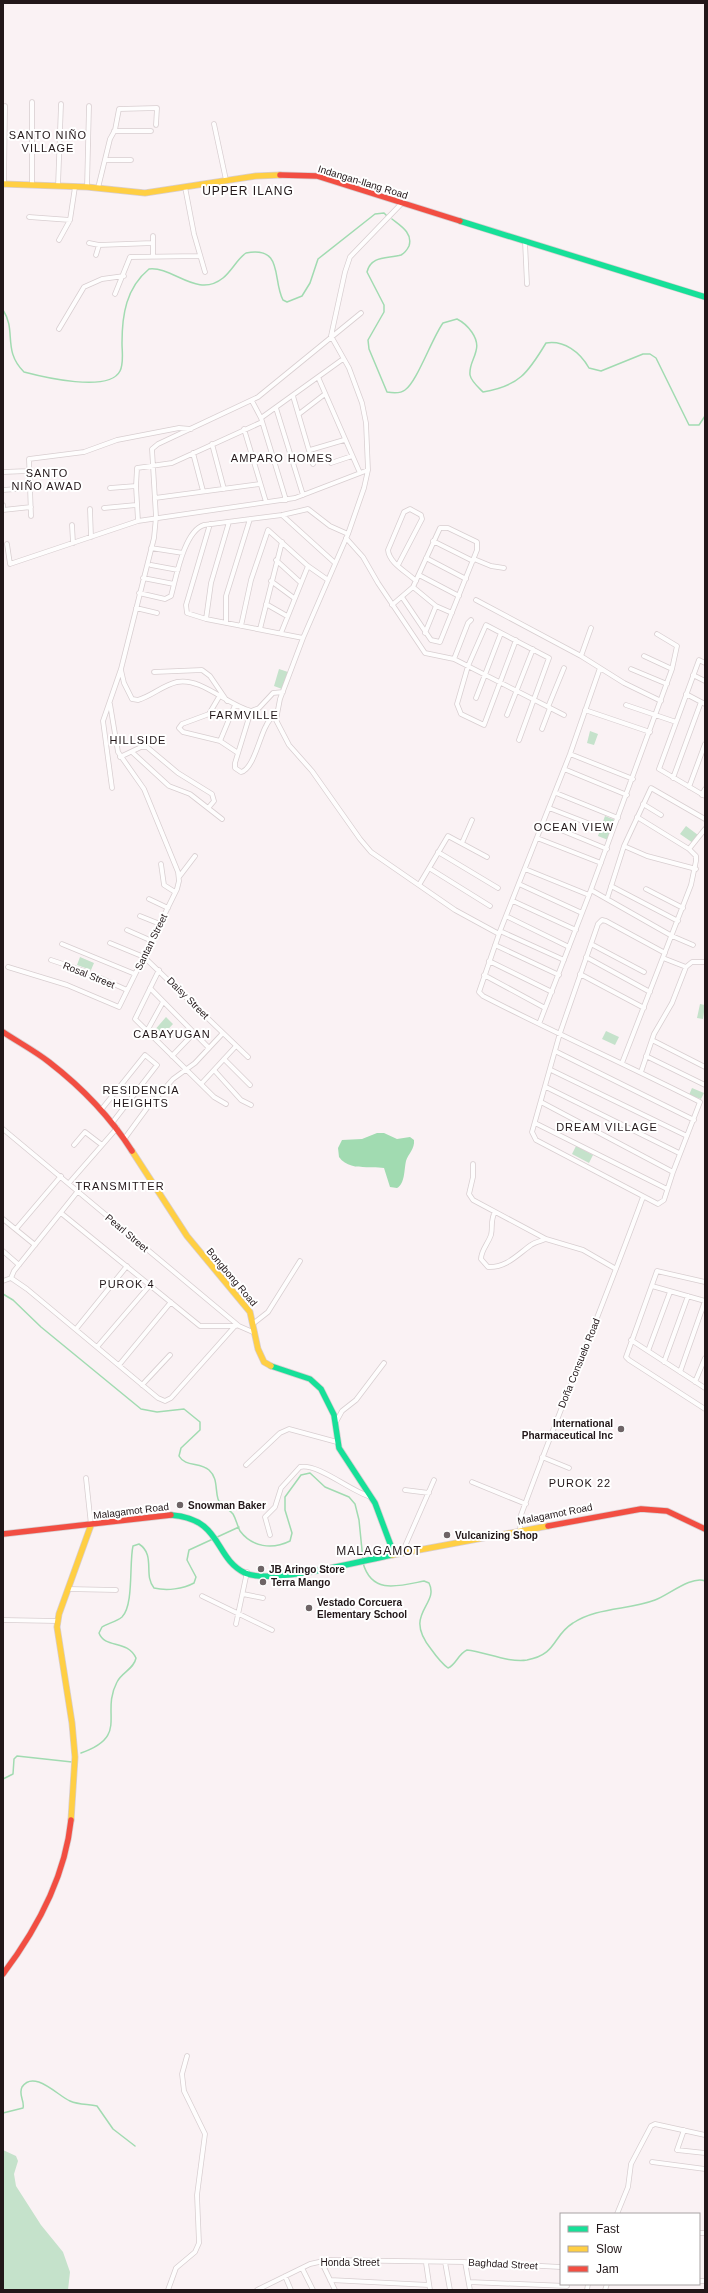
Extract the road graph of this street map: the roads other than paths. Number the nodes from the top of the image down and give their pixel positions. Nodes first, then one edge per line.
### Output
1 (32, 102) dead end
2 (61, 104) dead end
3 (5, 106) dead end
4 (89, 106) dead end
5 (214, 124) dead end
6 (156, 125) dead end
7 (114, 131) junction
8 (151, 131) dead end
9 (106, 160) junction
10 (131, 160) dead end
11 (226, 180) junction
12 (4, 184) edge
13 (32, 185) junction
14 (58, 186) junction
15 (75, 186) junction
16 (87, 187) junction
17 (98, 188) junction
18 (185, 188) junction
19 (402, 203) junction
20 (29, 217) dead end
21 (70, 220) junction
22 (152, 236) dead end
23 (59, 240) dead end
24 (525, 242) junction
25 (89, 243) dead end
26 (152, 243) junction
27 (99, 245) junction
28 (96, 255) dead end
29 (152, 256) junction
30 (200, 256) junction
31 (205, 272) dead end
32 (124, 276) junction
33 (527, 284) dead end
34 (115, 294) dead end
35 (705, 297) edge
36 (361, 312) dead end
37 (60, 329) dead end
38 (331, 336) junction
39 (343, 358) junction
40 (318, 377) junction
41 (325, 394) junction
42 (293, 396) junction
43 (252, 401) junction
44 (276, 408) junction
45 (299, 414) junction
46 (261, 420) junction
47 (192, 429) junction
48 (244, 430) junction
49 (344, 440) junction
50 (212, 444) junction
51 (310, 450) junction
52 (192, 453) junction
53 (352, 456) junction
54 (331, 463) dead end
55 (313, 464) dead end
56 (154, 466) junction
57 (368, 470) junction
58 (28, 471) junction
59 (3, 472) edge
60 (360, 473) junction
61 (260, 484) junction
62 (136, 486) junction
63 (29, 488) junction
64 (110, 488) dead end
65 (224, 488) junction
66 (3, 490) edge
67 (203, 491) junction
68 (303, 495) junction
69 (155, 498) junction
70 (286, 500) junction
71 (266, 502) junction
72 (3, 505) edge
73 (136, 505) junction
74 (31, 507) junction
75 (104, 508) dead end
76 (90, 509) dead end
77 (282, 515) junction
78 (32, 516) dead end
79 (156, 517) junction
80 (250, 520) junction
81 (138, 521) junction
82 (229, 522) junction
83 (210, 524) junction
84 (72, 525) dead end
85 (347, 536) junction
86 (91, 537) junction
87 (433, 541) junction
88 (282, 542) junction
89 (73, 543) junction
90 (7, 544) dead end
91 (151, 548) junction
92 (183, 553) junction
93 (426, 558) junction
94 (276, 560) junction
95 (473, 560) junction
96 (335, 563) junction
97 (151, 565) dead end
98 (398, 565) junction
99 (308, 566) junction
100 (504, 568) dead end
101 (178, 570) junction
102 (419, 575) junction
103 (143, 578) junction
104 (466, 579) junction
105 (328, 580) junction
106 (271, 581) junction
107 (416, 581) junction
108 (300, 582) junction
109 (174, 584) junction
110 (413, 587) junction
111 (139, 593) junction
112 (459, 596) junction
113 (402, 597) junction
114 (294, 598) junction
115 (476, 600) dead end
116 (266, 604) junction
117 (392, 605) junction
118 (436, 606) junction
119 (136, 608) junction
120 (157, 613) dead end
121 (452, 613) junction
122 (287, 616) junction
123 (206, 619) junction
124 (471, 620) dead end
125 (226, 623) junction
126 (241, 626) junction
127 (591, 628) dead end
128 (260, 629) junction
129 (281, 633) junction
130 (425, 633) junction
131 (501, 633) junction
132 (657, 634) dead end
133 (303, 638) junction
134 (516, 640) junction
135 (533, 649) junction
136 (581, 656) junction
137 (644, 656) dead end
138 (454, 659) junction
139 (705, 663) edge
140 (468, 666) junction
141 (564, 668) dead end
142 (600, 668) junction
143 (121, 669) junction
144 (631, 669) dead end
145 (672, 669) junction
146 (154, 672) dead end
147 (486, 675) junction
148 (693, 675) junction
149 (705, 681) edge
150 (501, 683) junction
151 (667, 684) junction
152 (283, 692) junction
153 (516, 692) junction
154 (686, 694) junction
155 (218, 697) junction
156 (476, 698) dead end
157 (533, 700) junction
158 (661, 701) junction
159 (110, 702) junction
160 (227, 702) junction
161 (703, 703) edge
162 (235, 705) junction
163 (626, 705) dead end
164 (549, 708) junction
165 (585, 710) junction
166 (251, 711) junction
167 (276, 713) junction
168 (507, 715) dead end
169 (564, 715) dead end
170 (656, 716) junction
171 (676, 722) junction
172 (542, 729) dead end
173 (650, 732) junction
174 (519, 740) dead end
175 (220, 741) junction
176 (705, 744) edge
177 (132, 752) junction
178 (238, 753) junction
179 (570, 754) junction
180 (120, 757) junction
181 (564, 770) junction
182 (673, 778) junction
183 (633, 779) junction
184 (688, 787) junction
185 (112, 788) dead end
186 (705, 788) edge
187 (556, 793) junction
188 (627, 795) junction
189 (704, 796) edge
190 (643, 804) junction
191 (209, 807) junction
192 (549, 808) junction
193 (661, 814) dead end
194 (637, 817) junction
195 (618, 818) junction
196 (222, 819) dead end
197 (705, 819) edge
198 (472, 820) dead end
199 (544, 823) junction
200 (598, 827) dead end
201 (705, 829) edge
202 (537, 838) junction
203 (462, 843) junction
204 (624, 846) junction
205 (606, 848) junction
206 (689, 849) junction
207 (438, 852) junction
208 (195, 856) dead end
209 (487, 857) dead end
210 (601, 863) junction
211 (160, 864) dead end
212 (429, 868) junction
213 (525, 869) junction
214 (696, 869) junction
215 (179, 877) junction
216 (519, 884) junction
217 (419, 885) junction
218 (611, 886) junction
219 (498, 888) dead end
220 (646, 889) dead end
221 (591, 890) junction
222 (175, 892) junction
223 (589, 895) junction
224 (149, 899) dead end
225 (607, 899) junction
226 (513, 901) junction
227 (490, 906) dead end
228 (168, 908) junction
229 (683, 908) junction
230 (582, 913) junction
231 (140, 916) dead end
232 (506, 916) junction
233 (678, 921) junction
234 (160, 924) junction
235 (127, 930) dead end
236 (576, 930) junction
237 (500, 933) junction
238 (672, 936) junction
239 (152, 941) junction
240 (110, 943) dead end
241 (62, 944) dead end
242 (591, 944) junction
243 (495, 945) junction
244 (693, 945) dead end
245 (570, 947) junction
246 (665, 953) junction
247 (144, 957) junction
248 (586, 957) junction
249 (663, 958) junction
250 (50, 960) dead end
251 (564, 960) junction
252 (489, 961) junction
253 (705, 962) edge
254 (8, 967) dead end
255 (686, 967) junction
256 (159, 970) junction
257 (644, 972) dead end
258 (135, 974) junction
259 (580, 974) junction
260 (484, 975) junction
261 (559, 975) junction
262 (150, 988) junction
263 (127, 990) junction
264 (552, 992) junction
265 (650, 992) junction
266 (163, 1002) junction
267 (546, 1008) junction
268 (644, 1008) junction
269 (539, 1024) junction
270 (147, 1031) junction
271 (3, 1032) edge
272 (194, 1033) junction
273 (223, 1033) junction
274 (560, 1033) junction
275 (652, 1040) junction
276 (236, 1046) junction
277 (208, 1048) junction
278 (555, 1051) junction
279 (172, 1056) junction
280 (646, 1056) junction
281 (248, 1057) dead end
282 (224, 1059) junction
283 (622, 1063) junction
284 (705, 1067) edge
285 (186, 1070) junction
286 (214, 1070) junction
287 (550, 1070) junction
288 (641, 1072) junction
289 (201, 1084) junction
290 (250, 1085) dead end
291 (705, 1085) edge
292 (546, 1087) junction
293 (541, 1102) junction
294 (226, 1104) dead end
295 (251, 1105) dead end
296 (101, 1110) junction
297 (694, 1120) junction
298 (112, 1123) junction
299 (535, 1124) junction
300 (117, 1128) junction
301 (3, 1129) edge
302 (687, 1136) junction
303 (125, 1138) junction
304 (74, 1145) dead end
305 (102, 1145) junction
306 (680, 1153) junction
307 (473, 1164) dead end
308 (673, 1172) junction
309 (61, 1176) junction
310 (69, 1183) junction
311 (667, 1189) junction
312 (78, 1192) junction
313 (643, 1197) junction
314 (495, 1212) junction
315 (61, 1213) junction
316 (3, 1219) edge
317 (16, 1229) junction
318 (546, 1239) junction
319 (35, 1245) junction
320 (3, 1251) edge
321 (300, 1261) dead end
322 (19, 1265) junction
323 (127, 1266) junction
324 (616, 1269) junction
325 (11, 1278) junction
326 (3, 1281) edge
327 (705, 1282) edge
328 (150, 1286) junction
329 (652, 1286) junction
330 (670, 1292) junction
331 (688, 1296) junction
332 (705, 1301) edge
333 (171, 1302) junction
334 (254, 1323) junction
335 (237, 1326) junction
336 (76, 1329) junction
337 (255, 1333) junction
338 (631, 1340) junction
339 (98, 1346) junction
340 (648, 1352) junction
341 (170, 1355) dead end
342 (705, 1358) edge
343 (664, 1362) junction
344 (384, 1363) dead end
345 (120, 1365) junction
346 (680, 1372) junction
347 (695, 1382) junction
348 (142, 1385) junction
349 (705, 1388) edge
350 (705, 1409) edge
351 (336, 1422) junction
352 (337, 1442) junction
353 (542, 1457) junction
354 (246, 1465) dead end
355 (569, 1468) dead end
356 (86, 1478) dead end
357 (434, 1480) dead end
358 (472, 1482) dead end
359 (405, 1490) dead end
360 (429, 1493) junction
361 (372, 1497) junction
362 (526, 1504) junction
363 (91, 1525) junction
364 (705, 1529) edge
365 (520, 1530) junction
366 (3, 1534) edge
367 (270, 1536) dead end
368 (402, 1552) junction
369 (394, 1554) junction
370 (247, 1572) junction
371 (68, 1589) junction
372 (116, 1590) dead end
373 (243, 1594) junction
374 (202, 1596) dead end
375 (263, 1598) dead end
376 (239, 1614) junction
377 (3, 1620) edge
378 (58, 1621) junction
379 (236, 1624) dead end
380 (272, 1630) dead end
381 (3, 1974) edge
382 (187, 2056) dead end
383 (684, 2130) junction
384 (705, 2135) edge
385 (705, 2153) edge
386 (652, 2162) dead end
387 (705, 2169) edge
388 (617, 2213) edge
389 (321, 2261) junction
390 (426, 2262) junction
391 (445, 2262) junction
392 (465, 2262) junction
393 (560, 2267) edge
394 (302, 2268) junction
395 (285, 2276) junction
396 (330, 2280) junction
397 (469, 2282) junction
398 (430, 2285) junction
399 (566, 2287) edge
400 (168, 2290) edge
401 (257, 2290) edge
402 (291, 2290) edge
403 (313, 2290) edge
404 (335, 2290) edge
405 (430, 2290) edge
406 (450, 2290) edge
407 (470, 2290) edge

1 - 13 street
2 - 14 street
3 - 12 street
4 - 16 street
5 - 11 street
6 - 7 street
7 - 8 street
7 - 9 street
9 - 10 street
9 - 17 street
11 - 18 street, Indangan-Ilang Road
11 - 19 street, Indangan-Ilang Road
12 - 13 street, Indangan-Ilang Road
13 - 14 street, Indangan-Ilang Road
14 - 15 street, Indangan-Ilang Road
15 - 16 street, Indangan-Ilang Road
15 - 21 street
16 - 17 street, Indangan-Ilang Road
17 - 18 street, Indangan-Ilang Road
18 - 30 street
19 - 24 street, Indangan-Ilang Road
19 - 38 street
20 - 21 street
21 - 23 street
22 - 26 street
24 - 33 street
24 - 35 street, Indangan-Ilang Road
25 - 27 street
26 - 27 street
26 - 29 street
27 - 28 street
29 - 30 street
29 - 32 street
30 - 31 street
32 - 34 street
32 - 37 street
36 - 38 street
38 - 39 street
38 - 43 street
39 - 40 street
39 - 57 street
40 - 41 street
40 - 42 street
41 - 45 street
41 - 49 street
42 - 44 street
42 - 45 street
43 - 46 street
43 - 47 street
44 - 46 street
44 - 68 street
45 - 51 street
46 - 48 street
46 - 70 street
47 - 56 street
47 - 58 street
48 - 50 street
48 - 61 street
49 - 51 street
49 - 53 street
50 - 52 street
50 - 65 street
51 - 55 street
52 - 56 street
52 - 67 street
53 - 54 street
53 - 60 street
56 - 62 street
56 - 69 street
57 - 60 street
57 - 85 street
58 - 59 street
58 - 63 street
60 - 68 street
61 - 65 street
61 - 71 street
62 - 64 street
62 - 73 street
63 - 66 street
63 - 74 street
65 - 67 street
67 - 69 street
68 - 70 street
69 - 79 street
70 - 71 street
71 - 79 street
72 - 74 street
73 - 75 street
73 - 81 street
74 - 78 street
76 - 86 street
77 - 80 street
77 - 85 street
77 - 96 street
79 - 81 street
79 - 91 street
80 - 82 street
80 - 125 street
81 - 86 street
82 - 83 street
82 - 123 street
83 - 92 street
83 - 123 street
84 - 89 street
85 - 96 street
85 - 117 street
86 - 89 street
87 - 93 street
87 - 95 street
87 - 95 street
88 - 94 street
88 - 99 street
88 - 126 street
89 - 90 street
91 - 92 street
91 - 103 street
92 - 101 street
93 - 102 street
93 - 104 street
94 - 106 street
94 - 108 street
95 - 100 street
95 - 104 street
96 - 105 street
97 - 101 street
98 - 98 street
98 - 107 street
99 - 105 street
99 - 108 street
101 - 109 street
102 - 107 street
102 - 112 street
103 - 109 street
103 - 111 street
104 - 112 street
105 - 133 street
106 - 114 street
106 - 116 street
107 - 110 street
108 - 114 street
109 - 111 street
110 - 113 street
110 - 118 street
111 - 119 street
112 - 121 street
113 - 117 street
113 - 130 street
114 - 122 street
115 - 136 street
116 - 122 street
116 - 128 street
117 - 138 street
118 - 121 street
118 - 130 street
119 - 120 street
119 - 143 street
121 - 130 street
122 - 129 street
123 - 125 street
124 - 138 street
125 - 126 street
126 - 128 street
127 - 136 street
128 - 129 street
129 - 133 street
131 - 134 street
131 - 140 street
131 - 147 street
132 - 145 street
133 - 152 street
134 - 135 street
134 - 150 street
135 - 153 street
135 - 157 street
136 - 142 street
137 - 145 street
138 - 140 street
139 - 148 street
140 - 147 street
140 - 150 street
141 - 164 street
142 - 158 street
142 - 165 street
143 - 155 street
143 - 159 street
144 - 151 street
145 - 151 street
146 - 160 street
147 - 150 street
147 - 156 street
148 - 149 street
148 - 154 street
150 - 153 street
151 - 158 street
152 - 166 street
152 - 167 street
153 - 157 street
153 - 168 street
154 - 161 street
154 - 171 street
155 - 160 street
155 - 175 street
157 - 164 street
157 - 174 street
158 - 170 street
159 - 180 street
159 - 185 street
160 - 162 street
161 - 182 street
162 - 166 street
162 - 175 street
163 - 170 street
164 - 169 street
164 - 172 street
165 - 173 street
165 - 179 street
166 - 178 street
167 - 178 street
167 - 217 street
170 - 171 street
170 - 173 street
171 - 182 street
173 - 183 street
175 - 178 street
176 - 184 street
177 - 180 street
177 - 191 street
177 - 191 street
179 - 181 street
179 - 183 street
180 - 215 street
181 - 187 street
181 - 188 street
182 - 184 street
183 - 188 street
184 - 189 street
186 - 189 street
187 - 192 street
187 - 195 street
188 - 195 street
190 - 193 street
190 - 194 street
190 - 197 street
191 - 196 street
192 - 199 street
192 - 200 street
194 - 204 street
194 - 206 street
195 - 205 street
198 - 203 street
199 - 202 street
199 - 205 street
201 - 206 street
202 - 210 street
202 - 213 street
203 - 207 street
203 - 209 street
204 - 214 street
204 - 218 street
205 - 210 street
206 - 214 street
207 - 212 street
207 - 219 street
208 - 215 street
210 - 221 street
211 - 222 street
212 - 217 street
212 - 227 street
213 - 216 street
213 - 223 street
214 - 229 street
215 - 222 street, Santan Street
216 - 226 street
216 - 230 street
217 - 237 street
218 - 225 street
218 - 233 street
220 - 229 street
221 - 223 street
221 - 225 street
222 - 228 street, Santan Street
223 - 230 street
224 - 228 street
225 - 238 street
226 - 232 street
226 - 236 street
228 - 234 street, Santan Street
229 - 233 street
230 - 236 street
231 - 234 street
232 - 237 street
232 - 245 street
233 - 238 street
234 - 239 street, Santan Street
235 - 239 street
236 - 245 street
237 - 243 street
237 - 251 street
238 - 244 street
238 - 246 street
239 - 247 street, Santan Street
240 - 247 street, Daisy Street
241 - 258 street
242 - 246 street
242 - 248 street
242 - 257 street
243 - 252 street
243 - 261 street
245 - 251 street
246 - 249 street
247 - 256 street, Daisy Street
247 - 258 street, Santan Street
248 - 259 street
248 - 265 street
249 - 255 street
249 - 265 street
250 - 263 street, Rosal Street
251 - 261 street
252 - 260 street
252 - 264 street
253 - 255 street
254 - 263 street, Santan Street
255 - 275 street
256 - 262 street
256 - 273 street, Daisy Street
258 - 263 street, Santan Street
259 - 268 street
259 - 274 street
260 - 267 street
260 - 269 street
261 - 264 street
262 - 266 street
262 - 270 street
264 - 267 street
265 - 268 street
266 - 270 street
266 - 272 street
267 - 269 street
268 - 283 street
269 - 274 street
270 - 279 street
271 - 296 street, Bongbong Road
272 - 277 street
272 - 279 street
273 - 276 street, Daisy Street
273 - 277 street
274 - 278 street
274 - 283 street
275 - 280 street
275 - 284 street
276 - 281 street, Daisy Street
276 - 282 street
277 - 285 street
278 - 287 street
278 - 297 street
279 - 285 street
280 - 288 street
280 - 291 street
282 - 286 street
282 - 290 street
283 - 288 street
285 - 289 street
285 - 303 street
286 - 289 street
286 - 295 street
287 - 292 street
287 - 302 street
288 - 297 street
289 - 294 street
292 - 293 street
292 - 306 street
293 - 299 street
293 - 308 street
296 - 298 street, Bongbong Road
296 - 298 street
297 - 302 street
298 - 300 street, Bongbong Road
299 - 311 street
299 - 313 street
300 - 303 street, Bongbong Road
300 - 305 street
301 - 309 street, Pearl Street
302 - 306 street
303 - 334 street, Bongbong Road
304 - 305 street
305 - 310 street
306 - 308 street
307 - 314 street
308 - 311 street
309 - 310 street, Pearl Street
309 - 317 street
310 - 312 street, Pearl Street
311 - 313 street
312 - 315 street
312 - 335 street, Pearl Street
313 - 324 street, Doña Consuelo Road
314 - 318 street
314 - 318 street
315 - 319 street
315 - 323 street
316 - 317 street
317 - 319 street
318 - 324 street
319 - 322 street
320 - 322 street
321 - 334 street
322 - 325 street
323 - 328 street
323 - 336 street
324 - 353 street, Doña Consuelo Road
325 - 326 street
325 - 336 street
327 - 329 street
328 - 333 street
328 - 339 street
329 - 330 street
329 - 338 street
330 - 331 street
330 - 340 street
331 - 332 street
331 - 343 street
332 - 346 street
333 - 335 street
333 - 345 street
334 - 337 street, Bongbong Road
335 - 337 street, Pearl Street
335 - 348 street
336 - 339 street
337 - 351 street, Bongbong Road
338 - 340 street
338 - 350 street
339 - 345 street
340 - 343 street
341 - 348 street
342 - 347 street
343 - 346 street
344 - 351 street
345 - 348 street
346 - 347 street
347 - 349 street
351 - 352 street, Bongbong Road
352 - 354 street
352 - 361 street, Bongbong Road
353 - 355 street
353 - 362 street, Doña Consuelo Road
356 - 363 street
357 - 360 street
358 - 362 street
359 - 360 street
360 - 368 street
361 - 367 street
361 - 369 street, Bongbong Road
362 - 365 street, Doña Consuelo Road
363 - 366 street, Malagamot Road
363 - 370 street, Malagamot Road
363 - 371 street
364 - 365 street, Malagamot Road
365 - 368 street, Malagamot Road
368 - 369 street, Malagamot Road
369 - 370 street, Malagamot Road
370 - 373 street
371 - 372 street
371 - 378 street
373 - 375 street
373 - 376 street
374 - 376 street
376 - 379 street
376 - 380 street
377 - 378 street
378 - 381 street
382 - 400 street
383 - 384 street
383 - 385 street
383 - 388 street
386 - 387 street
389 - 390 street, Honda Street
389 - 394 street, Honda Street
389 - 396 street
390 - 391 street, Honda Street
390 - 398 street
391 - 392 street, Baghdad Street
391 - 406 street
392 - 393 street, Baghdad Street
392 - 397 street
394 - 395 street, Honda Street
394 - 403 street
395 - 401 street, Honda Street
395 - 402 street
396 - 398 street
396 - 404 street
397 - 399 street
397 - 407 street
398 - 405 street

